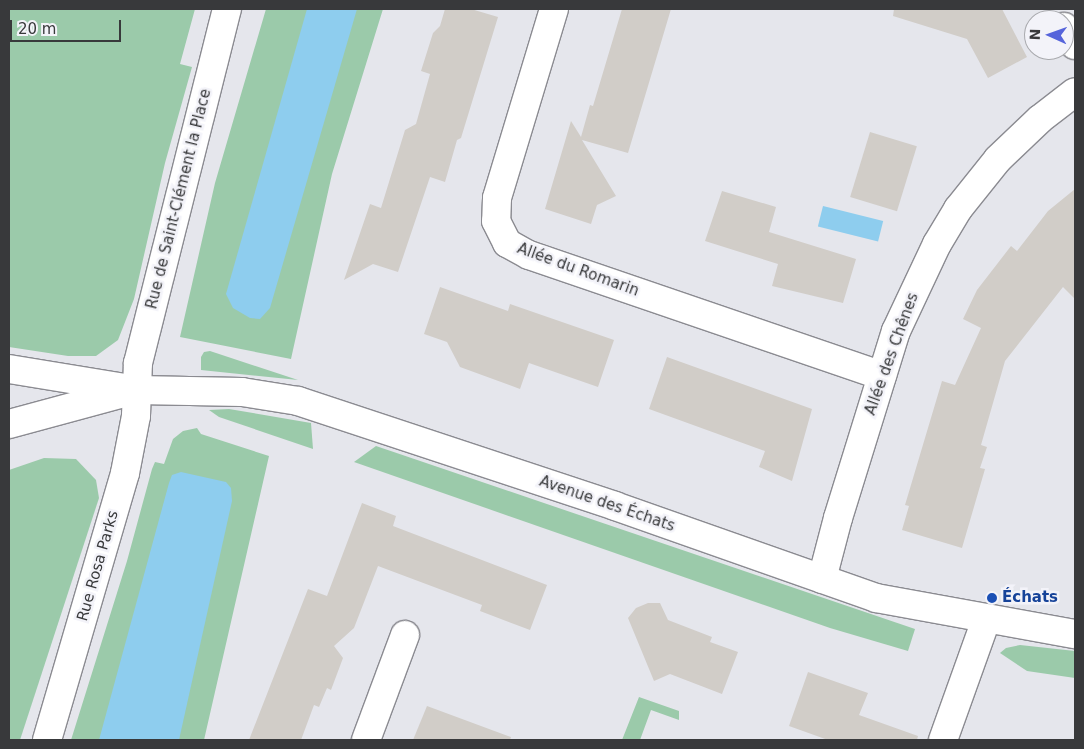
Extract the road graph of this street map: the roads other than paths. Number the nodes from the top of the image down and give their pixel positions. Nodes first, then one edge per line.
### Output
1 (227, 9) edge
2 (554, 9) edge
3 (1070, 104) edge
4 (9, 369) edge
5 (882, 376) junction
6 (137, 390) junction
7 (9, 424) edge
8 (822, 579) junction
9 (986, 620) junction
10 (1075, 634) edge
11 (405, 635) dead end
12 (47, 740) edge
13 (366, 740) edge
14 (943, 740) edge

1 - 6 street, Rue de Saint-Clément la Place
2 - 5 street, Allée du Romarin
3 - 5 street, Allée des Chênes
4 - 6 street, Avenue des Échats
5 - 8 street, Allée des Chênes
6 - 7 street, Avenue des Échats
6 - 8 street, Avenue des Échats
6 - 12 street, Rue Rosa Parks
8 - 9 street, Avenue des Échats
9 - 10 street, Avenue des Échats
9 - 14 street
11 - 13 street

